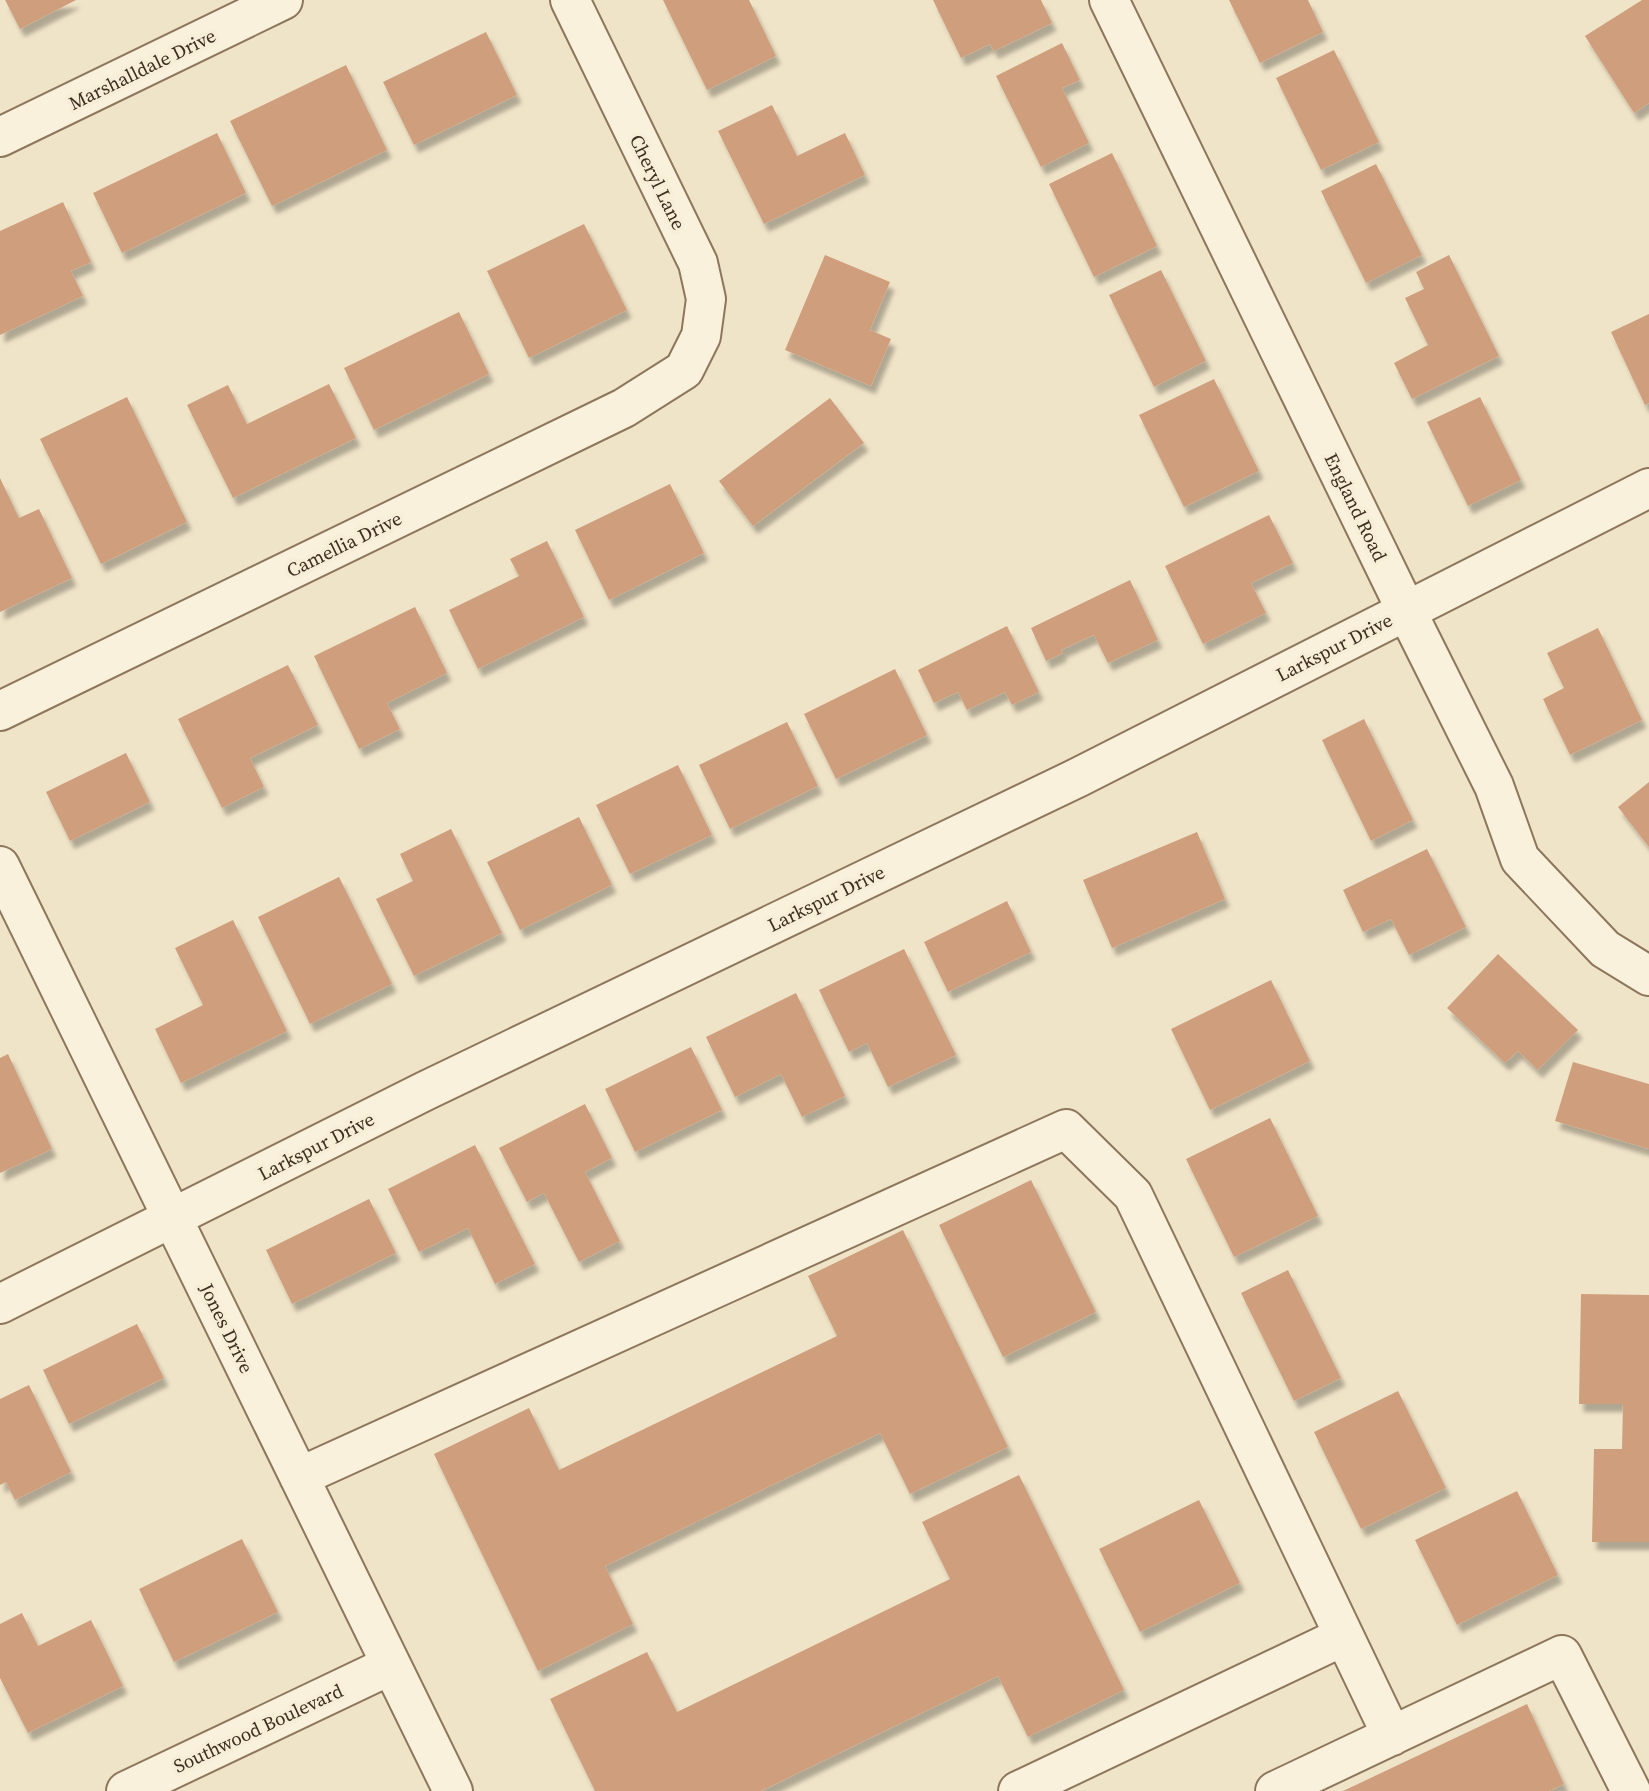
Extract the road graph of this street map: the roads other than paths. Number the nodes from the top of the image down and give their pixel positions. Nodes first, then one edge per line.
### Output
1 (283, 0) edge
2 (570, 0) edge
3 (1110, 0) edge
4 (0, 137) edge
5 (684, 370) joint
6 (1649, 488) edge
7 (1406, 610) junction
8 (0, 711) edge
9 (0, 866) edge
10 (1649, 976) edge
11 (172, 1218) junction
12 (0, 1304) edge
13 (299, 1477) junction
14 (1344, 1636) junction
15 (391, 1665) junction
16 (1392, 1736) junction
17 (126, 1791) edge
18 (453, 1791) edge
19 (1018, 1791) edge
20 (1275, 1791) edge
21 (1630, 1791) edge

1 - 4 street, Marshalldale Drive
2 - 5 street, Cheryl Lane
3 - 7 street, England Road
5 - 8 street, Camellia Drive
6 - 7 street, Larkspur Drive
7 - 10 street, England Road
7 - 11 street, Larkspur Drive
9 - 11 street, Jones Drive
11 - 12 street, Larkspur Drive
11 - 13 street, Jones Drive
13 - 14 street
13 - 15 street, Jones Drive
14 - 16 street
14 - 19 street
15 - 17 street, Southwood Boulevard
15 - 18 street, Jones Drive
16 - 20 street
16 - 21 street

